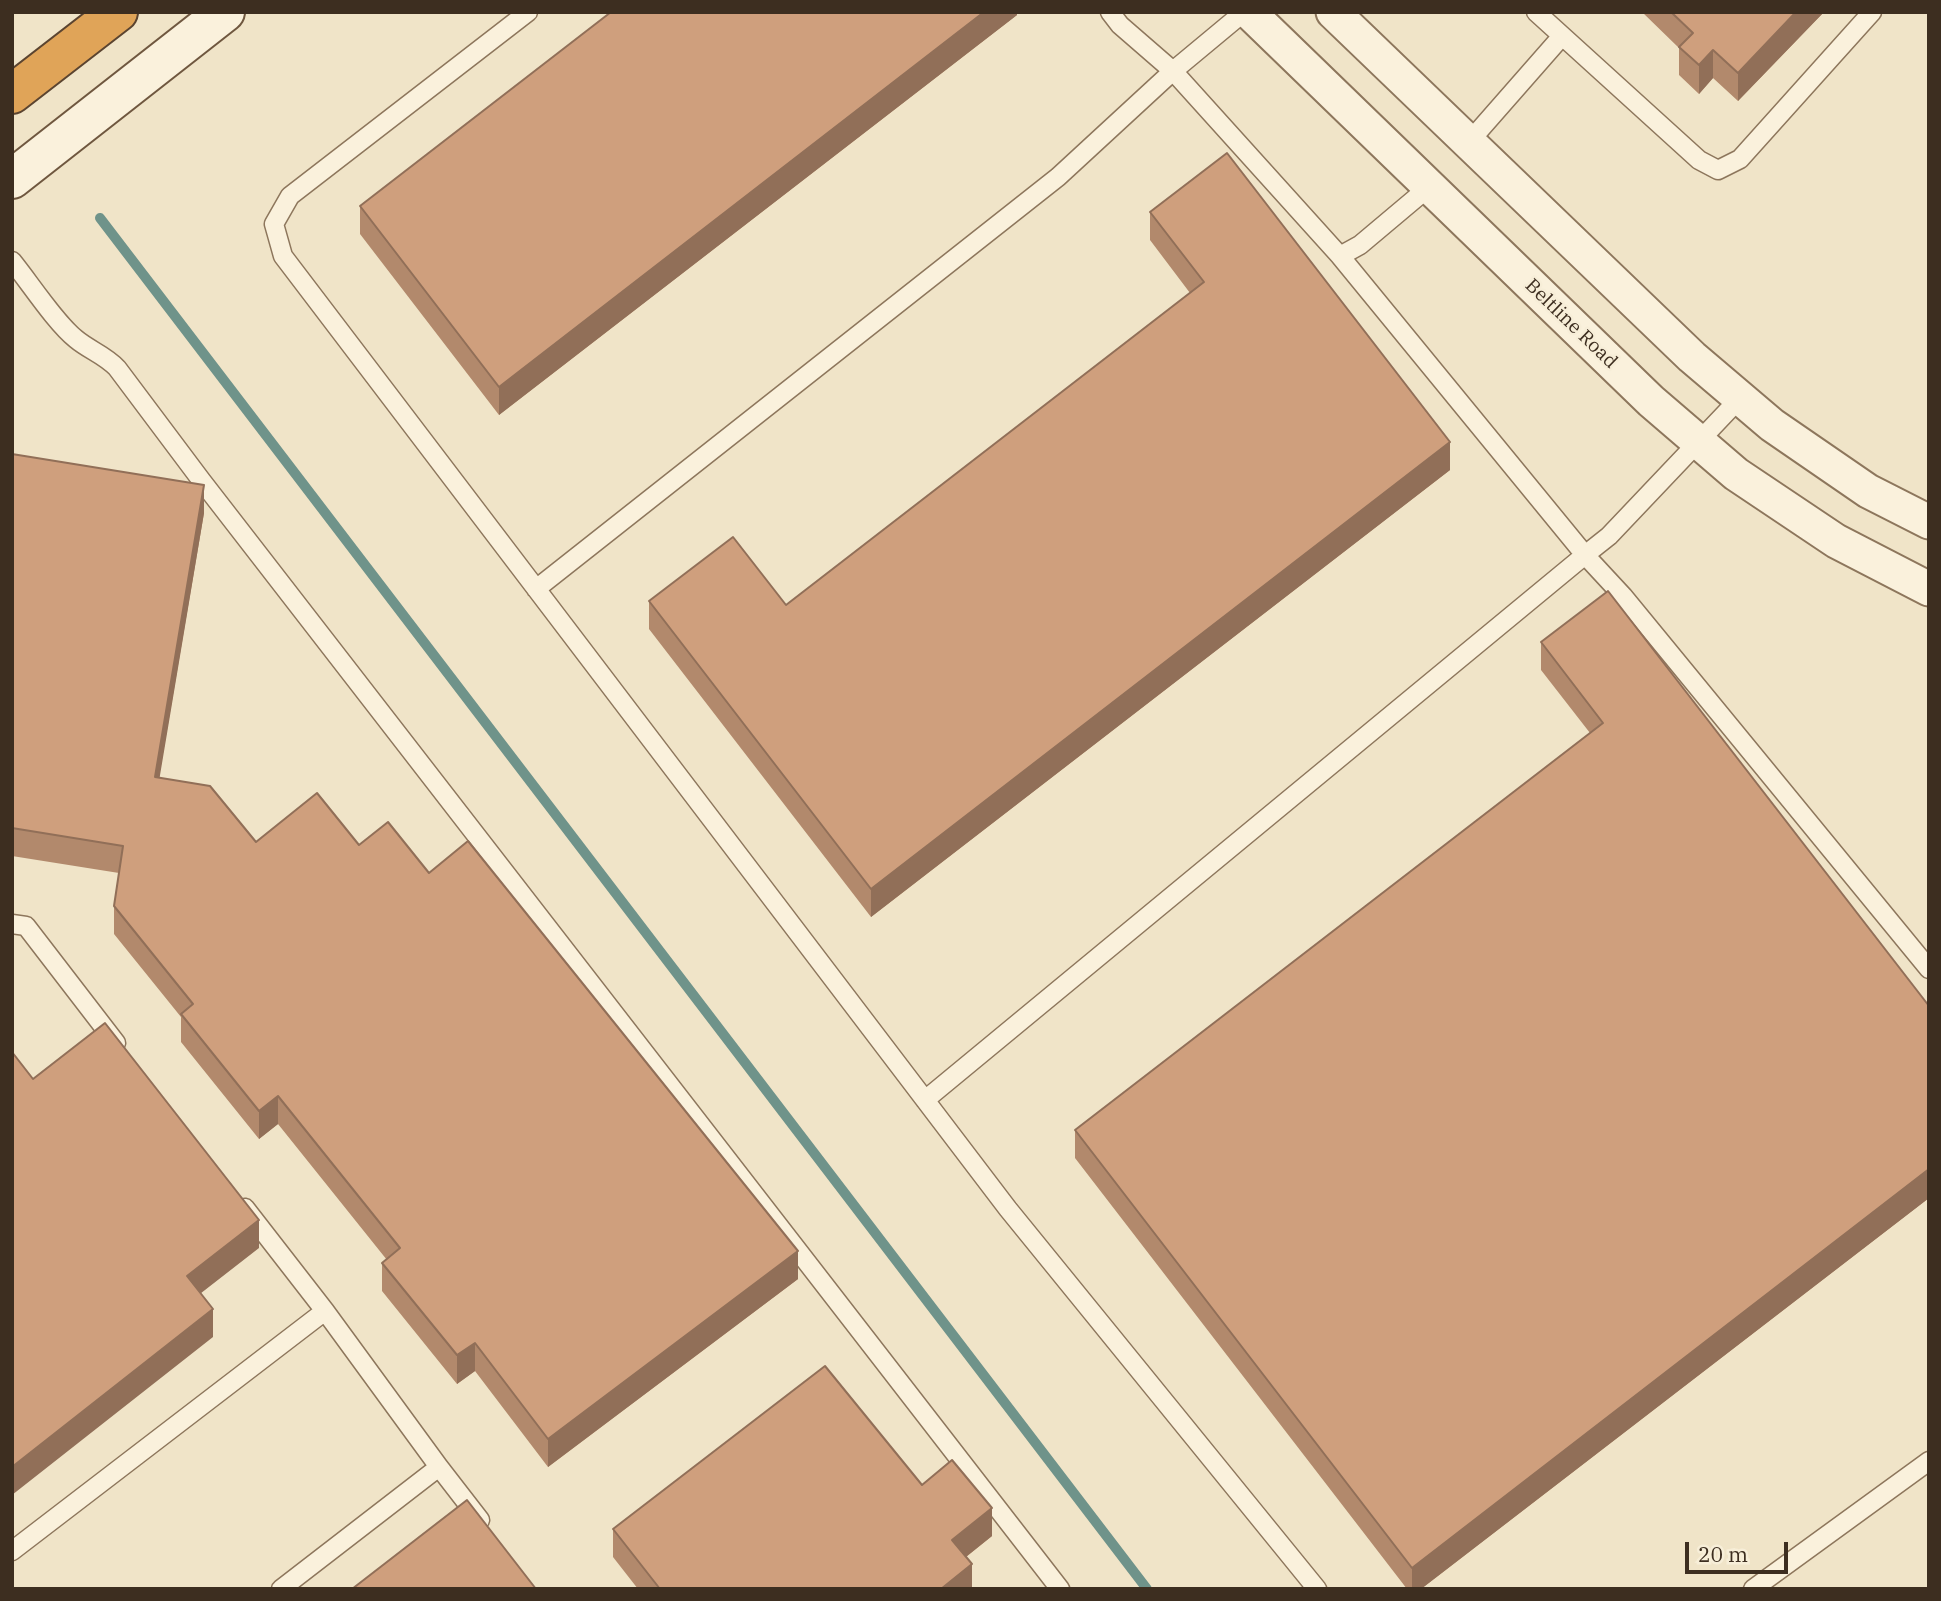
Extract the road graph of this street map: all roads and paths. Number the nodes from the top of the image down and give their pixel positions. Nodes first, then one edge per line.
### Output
1 (118, 12) edge
2 (225, 12) edge
3 (528, 12) edge
4 (1110, 12) edge
5 (1247, 12) edge
6 (1333, 12) edge
7 (1536, 12) edge
8 (1871, 12) edge
9 (1562, 36) junction
10 (1173, 71) junction
11 (12, 94) edge
12 (1469, 142) junction
13 (12, 179) edge
14 (1429, 187) junction
15 (1340, 256) junction
16 (12, 261) edge
17 (1740, 398) junction
18 (1698, 442) junction
19 (1929, 522) edge
20 (1585, 555) junction
21 (536, 589) junction
22 (1929, 589) edge
23 (12, 924) edge
24 (1929, 969) edge
25 (128, 1058) edge
26 (925, 1100) junction
27 (231, 1190) edge
28 (325, 1311) junction
29 (1929, 1461) edge
30 (439, 1467) junction
31 (490, 1534) edge
32 (12, 1551) edge
33 (281, 1589) edge
34 (1060, 1589) edge
35 (1317, 1589) edge
36 (1753, 1589) edge

1 - 11 highway
2 - 13 main road
3 - 21 lane
4 - 10 lane
5 - 10 lane
5 - 14 street, Beltline Road
6 - 12 street
7 - 9 lane
8 - 9 lane
9 - 12 lane
10 - 15 lane
10 - 21 lane
12 - 17 street
14 - 15 lane
14 - 18 street, Beltline Road
15 - 20 lane
16 - 34 lane
17 - 18 lane
17 - 19 street
18 - 20 lane
18 - 22 street, Beltline Road
20 - 24 lane
20 - 26 lane
21 - 26 lane
23 - 25 lane
26 - 35 lane
27 - 28 lane
28 - 30 lane
28 - 32 lane
29 - 36 lane
30 - 31 lane
30 - 33 lane

